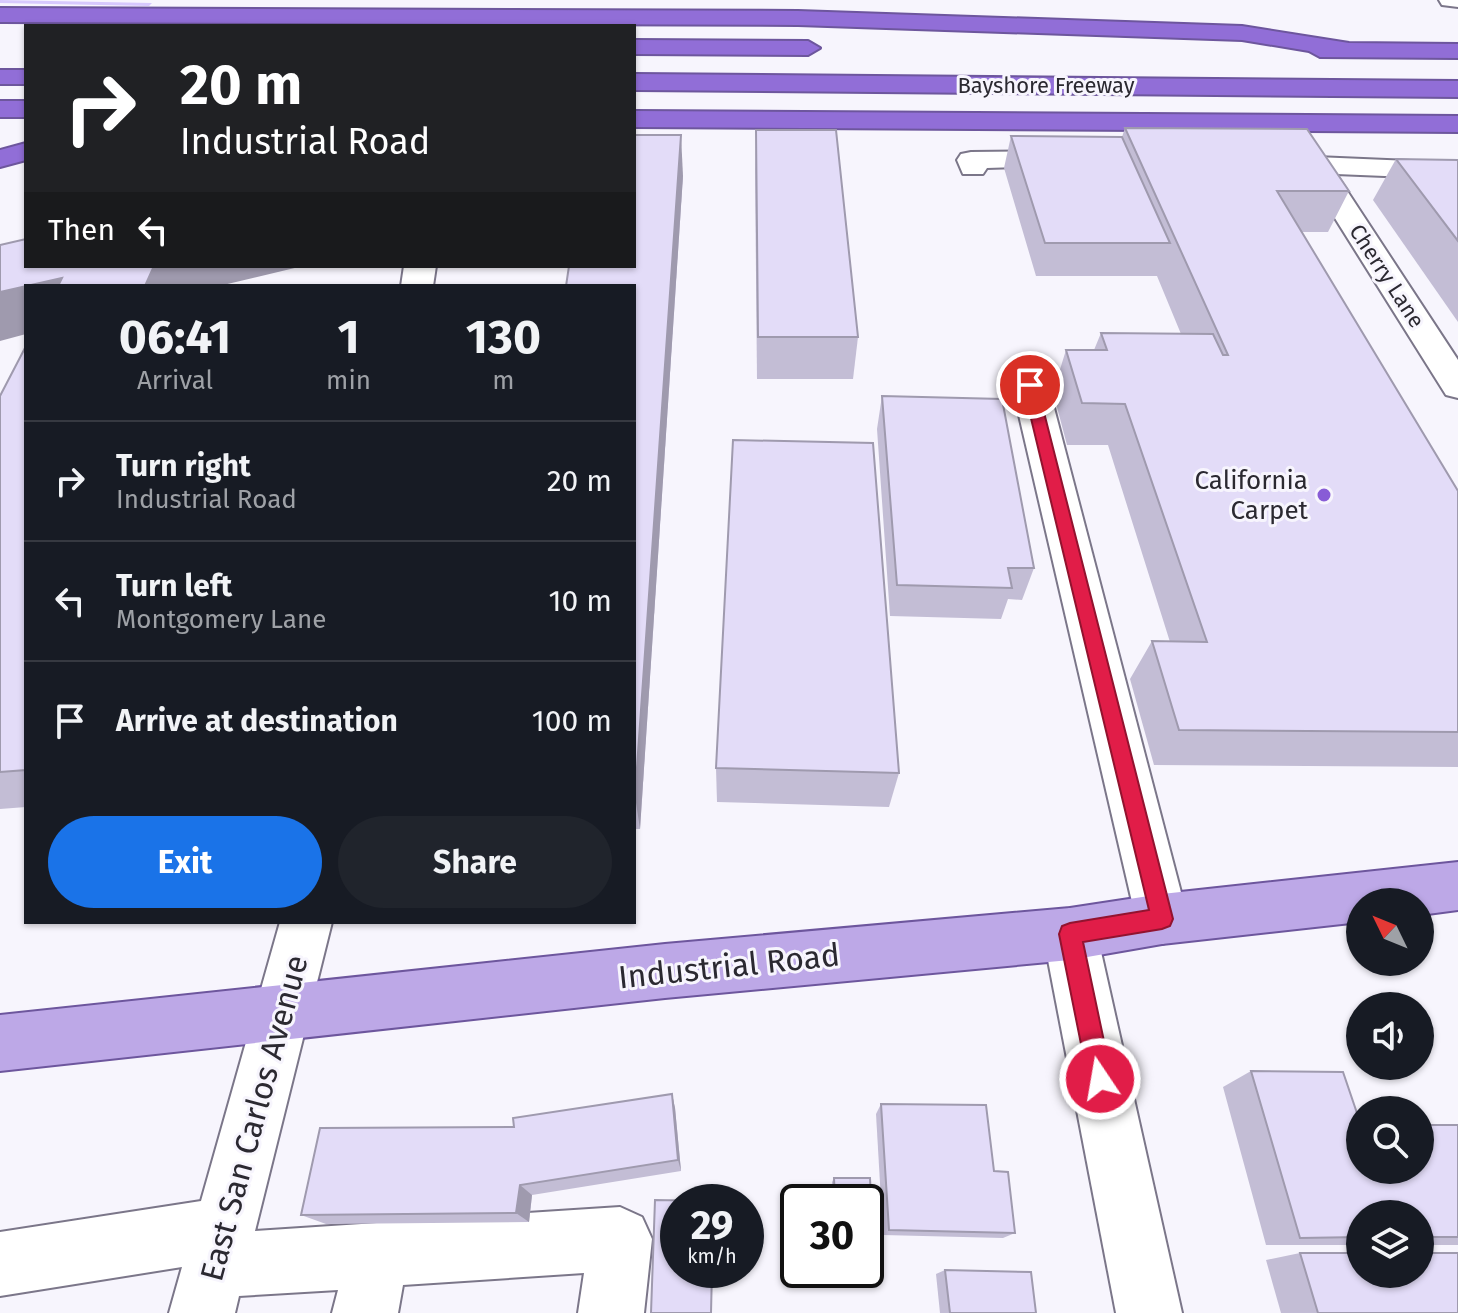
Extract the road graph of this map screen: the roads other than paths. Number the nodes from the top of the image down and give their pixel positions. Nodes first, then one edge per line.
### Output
1 (221, 0) edge
2 (1450, 0) edge
3 (1458, 0) edge
4 (0, 15) edge
5 (431, 15) junction
6 (636, 47) edge
7 (824, 48) dead end
8 (999, 49) dead end
9 (1348, 50) junction
10 (1458, 51) edge
11 (0, 77) edge
12 (24, 77) edge
13 (636, 82) edge
14 (1458, 89) edge
15 (0, 109) edge
16 (24, 109) edge
17 (636, 118) edge
18 (1458, 124) edge
19 (24, 152) edge
20 (0, 159) edge
21 (1086, 159) edge
22 (1245, 159) edge
23 (1316, 165) junction
24 (973, 168) dead end
25 (1458, 171) edge
26 (1030, 385) dead end
27 (1458, 387) edge
28 (1458, 886) edge
29 (1162, 919) junction
30 (305, 924) edge
31 (1070, 934) junction
32 (282, 1014) junction
33 (0, 1043) edge
34 (0, 1264) edge
35 (213, 1269) edge
36 (371, 1284) edge
37 (611, 1313) edge
38 (1149, 1313) edge

1 - 5 highway
2 - 3 street
4 - 5 highway
5 - 9 highway
6 - 7 highway
8 - 9 highway, Bayshore Freeway
9 - 10 highway, Bayshore Freeway
11 - 12 highway
13 - 14 highway, Bayshore Freeway
15 - 16 highway
17 - 18 highway
19 - 20 highway
21 - 24 street
22 - 23 street
23 - 25 street
23 - 27 street, Cherry Lane
26 - 29 street
28 - 29 main road, Industrial Road
29 - 31 main road, Industrial Road
30 - 32 street, East San Carlos Avenue
31 - 32 main road, Industrial Road
31 - 38 street
32 - 33 main road, Industrial Road
32 - 35 street, East San Carlos Avenue
34 - 35 street
35 - 36 street
36 - 37 street

